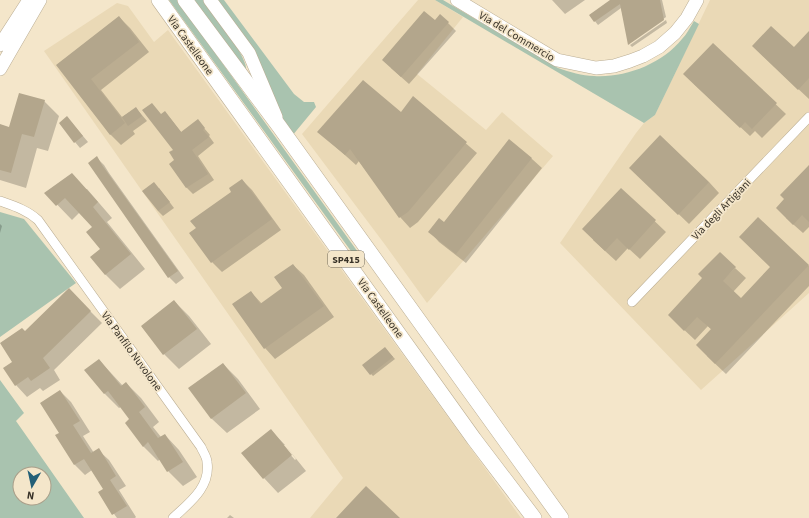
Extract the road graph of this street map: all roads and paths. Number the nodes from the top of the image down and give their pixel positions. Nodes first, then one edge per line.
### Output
1 (29, 0) edge
2 (40, 0) edge
3 (159, 0) edge
4 (185, 0) edge
5 (210, 0) edge
6 (457, 0) edge
7 (697, 0) edge
8 (0, 45) edge
9 (0, 69) edge
10 (809, 117) edge
11 (279, 126) junction
12 (0, 201) edge
13 (632, 302) dead end
14 (173, 518) edge
15 (534, 518) edge
16 (561, 518) edge

1 - 8 street
2 - 9 street
3 - 15 main road, Via Castelleone / SP415
4 - 11 main road, Via Castelleone / SP415
5 - 11 street
6 - 7 street, Via del Commercio
10 - 13 street, Via degli Artigiani
11 - 16 main road, Via Castelleone / SP415
12 - 14 street, Via Panfilo Nuvolone

